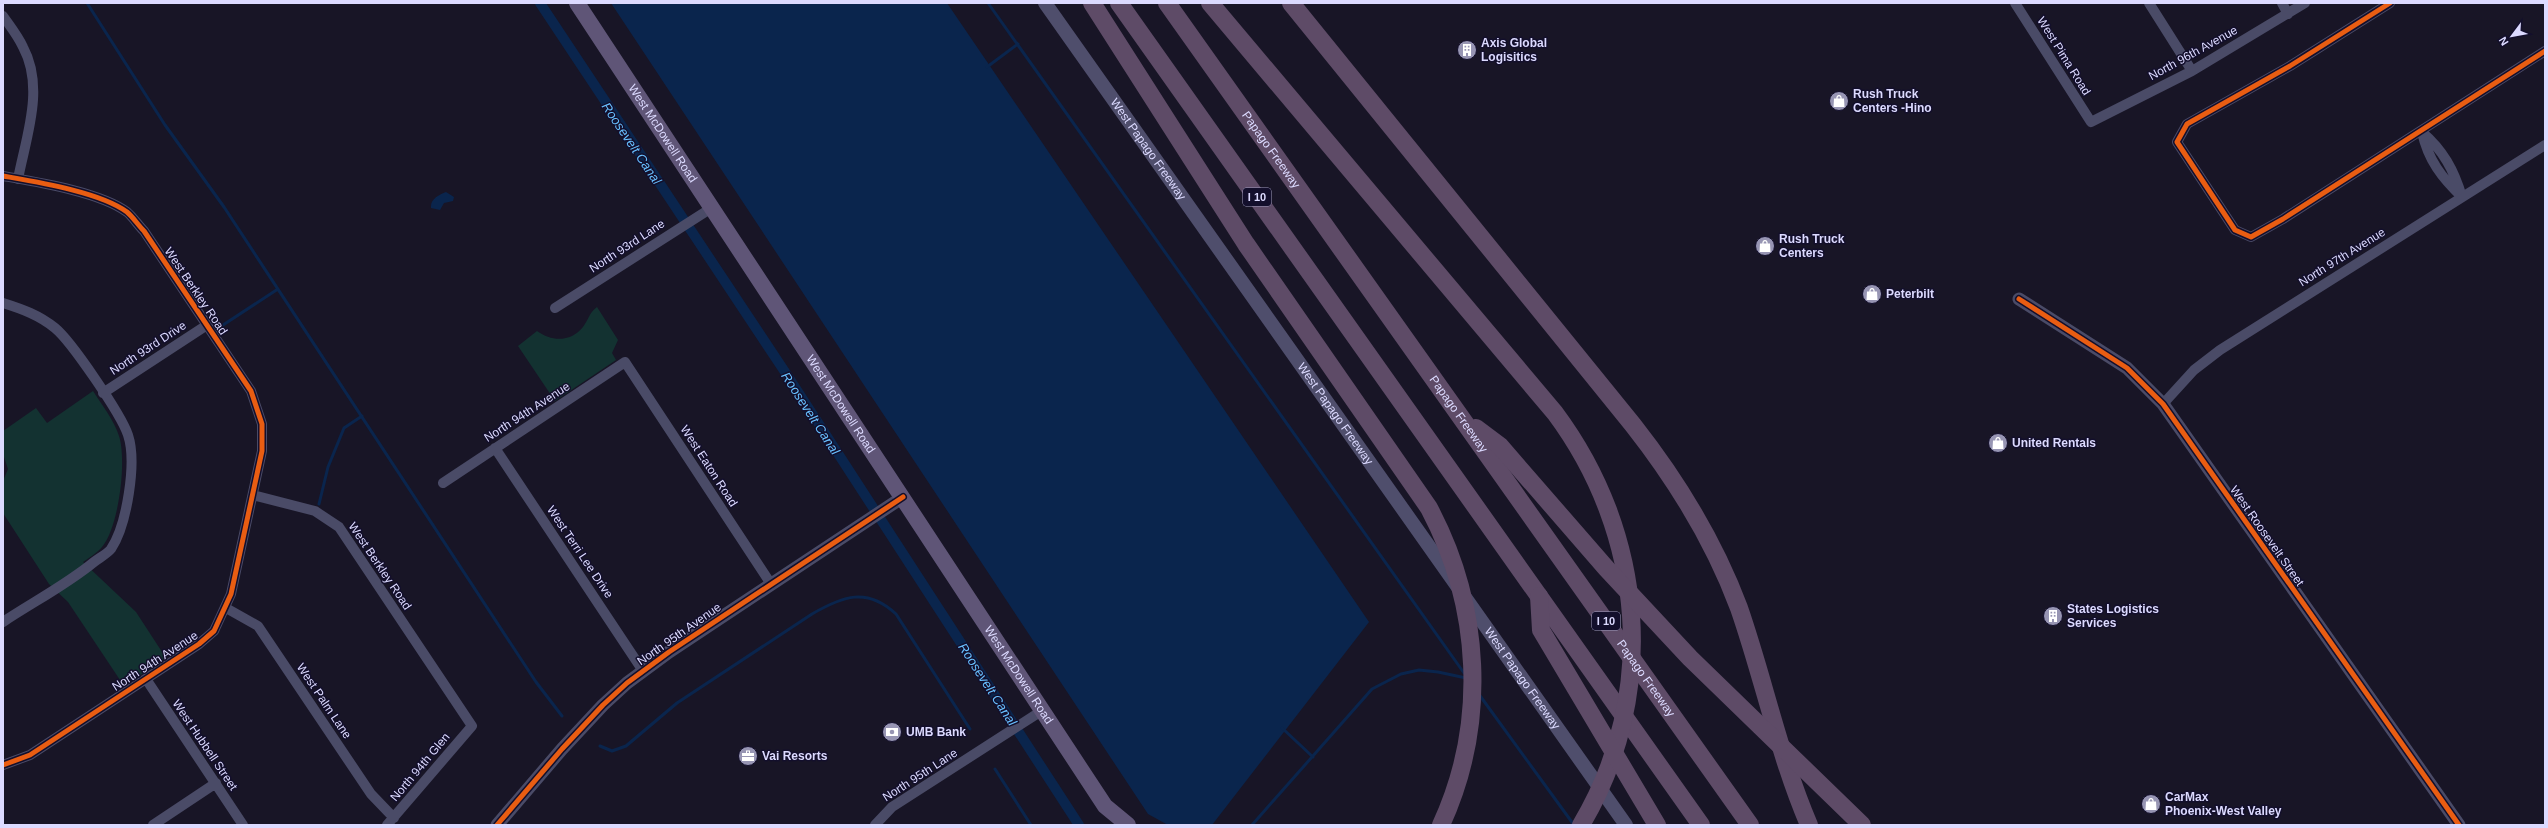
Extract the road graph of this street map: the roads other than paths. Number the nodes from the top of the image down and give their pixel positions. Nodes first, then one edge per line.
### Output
1 (577, 3) edge
2 (1045, 3) edge
3 (1092, 3) edge
4 (1119, 3) edge
5 (1167, 3) edge
6 (1210, 3) edge
7 (1291, 3) edge
8 (2015, 3) edge
9 (2149, 3) edge
10 (2282, 3) edge
11 (2305, 3) edge
12 (2390, 3) edge
13 (2288, 14) junction
14 (3, 16) edge
15 (2545, 51) edge
16 (2192, 71) junction
17 (2091, 122) joint
18 (2422, 132) junction
19 (2545, 145) edge
20 (3, 176) edge
21 (18, 179) junction
22 (2462, 197) junction
23 (712, 207) junction
24 (2019, 299) dead end
25 (3, 304) edge
26 (555, 308) dead end
27 (207, 325) junction
28 (625, 362) joint
29 (103, 393) junction
30 (2163, 404) junction
31 (1461, 416) junction
32 (494, 448) junction
33 (443, 483) dead end
34 (252, 495) junction
35 (903, 497) junction
36 (771, 584) junction
37 (1539, 596) junction
38 (226, 608) junction
39 (3, 622) edge
40 (642, 671) junction
41 (146, 679) junction
42 (1043, 710) junction
43 (472, 726) joint
44 (3, 765) edge
45 (216, 783) junction
46 (1105, 806) junction
47 (391, 822) edge
48 (153, 825) edge
49 (243, 825) edge
50 (498, 825) edge
51 (875, 825) edge
52 (1109, 825) edge
53 (1128, 825) edge
54 (1441, 825) edge
55 (1581, 825) edge
56 (1626, 825) edge
57 (1657, 825) edge
58 (1701, 825) edge
59 (1750, 825) edge
60 (1809, 825) edge
61 (1862, 825) edge
62 (2459, 825) edge

1 - 23 main road, West McDowell Road
2 - 56 main road, West Papago Freeway
3 - 54 highway
4 - 37 highway, I 10
5 - 31 highway, Papago Freeway / I 10
6 - 55 highway
7 - 60 highway
8 - 17 street, West Pima Road
9 - 16 street
10 - 13 street
11 - 13 street, North 96th Avenue
12 - 18 street
13 - 16 street, North 96th Avenue
14 - 21 street
15 - 18 street
16 - 17 street, North 96th Avenue
18 - 22 street
19 - 22 street, North 97th Avenue
20 - 21 street, West Berkley Road
21 - 27 street, West Berkley Road
22 - 30 street, North 97th Avenue
23 - 26 street, North 93rd Lane
23 - 35 main road, West McDowell Road
24 - 30 street, West Roosevelt Street
25 - 29 street
27 - 29 street, North 93rd Drive
27 - 34 street, West Berkley Road
28 - 32 street, North 94th Avenue
28 - 36 street, West Eaton Road
29 - 39 street
30 - 62 street, West Roosevelt Street
31 - 59 highway, Papago Freeway / I 10
31 - 61 highway
32 - 33 street, North 94th Avenue
32 - 40 street, West Terri Lee Drive
34 - 38 street, North 94th Avenue
34 - 43 street, West Berkley Road
35 - 36 street, North 95th Avenue
35 - 42 main road, West McDowell Road
36 - 40 street, North 95th Avenue
37 - 57 highway
37 - 58 highway, I 10
38 - 41 street, North 94th Avenue
38 - 47 street, West Palm Lane
40 - 50 street, North 95th Avenue
41 - 44 street, North 94th Avenue
41 - 45 street, West Hubbell Street
42 - 46 main road, West McDowell Road
42 - 51 street, North 95th Lane
43 - 47 street, North 94th Glen
45 - 48 street
45 - 49 street, West Hubbell Street
46 - 52 main road, West McDowell Road
46 - 53 main road, West McDowell Road

